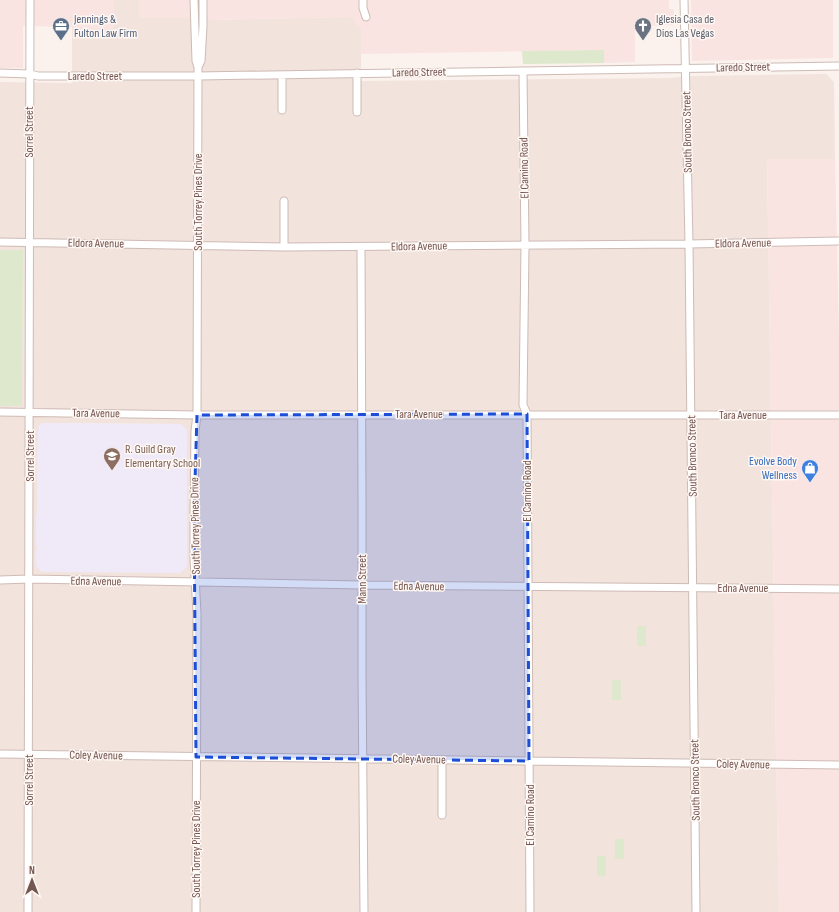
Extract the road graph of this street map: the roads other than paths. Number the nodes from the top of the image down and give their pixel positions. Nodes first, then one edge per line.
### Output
1 (30, 0) edge
2 (194, 0) edge
3 (203, 0) edge
4 (363, 0) edge
5 (684, 0) edge
6 (194, 16) junction
7 (203, 16) junction
8 (366, 16) dead end
9 (839, 66) edge
10 (198, 67) junction
11 (686, 68) junction
12 (523, 71) junction
13 (0, 73) edge
14 (357, 73) junction
15 (30, 74) junction
16 (282, 75) junction
17 (198, 76) junction
18 (282, 110) dead end
19 (357, 112) dead end
20 (284, 201) dead end
21 (839, 241) edge
22 (0, 242) edge
23 (30, 242) junction
24 (689, 244) junction
25 (198, 245) junction
26 (525, 246) junction
27 (284, 247) junction
28 (361, 247) junction
29 (0, 412) edge
30 (30, 413) junction
31 (361, 414) junction
32 (527, 414) junction
33 (198, 415) junction
34 (691, 415) junction
35 (839, 415) edge
36 (29, 579) junction
37 (0, 580) edge
38 (196, 583) junction
39 (362, 585) junction
40 (528, 587) junction
41 (693, 588) junction
42 (839, 589) edge
43 (0, 754) edge
44 (29, 754) junction
45 (196, 757) junction
46 (362, 759) junction
47 (442, 760) junction
48 (529, 761) junction
49 (694, 763) junction
50 (839, 764) edge
51 (442, 815) dead end
52 (28, 912) edge
53 (196, 912) edge
54 (364, 912) edge
55 (530, 912) edge
56 (696, 912) edge

1 - 15 street, Sorrel Street
2 - 6 street, South Torrey Pines Drive
3 - 7 street, South Torrey Pines Drive
4 - 8 street
5 - 11 street, South Bronco Street
6 - 7 street
6 - 10 street, South Torrey Pines Drive
7 - 10 street, South Torrey Pines Drive
9 - 11 street, Laredo Street
10 - 17 street, South Torrey Pines Drive
11 - 12 street, Laredo Street
11 - 24 street, South Bronco Street
12 - 14 street, Laredo Street
12 - 26 street, El Camino Road
13 - 15 street, Laredo Street
14 - 16 street, Laredo Street
14 - 19 street
15 - 17 street, Laredo Street
15 - 23 street, Sorrel Street
16 - 17 street, Laredo Street
16 - 18 street
17 - 25 street, South Torrey Pines Drive
20 - 27 street
21 - 24 street, Eldora Avenue
22 - 23 street, Eldora Avenue
23 - 25 street, Eldora Avenue
23 - 30 street, Sorrel Street
24 - 26 street, Eldora Avenue
24 - 34 street, South Bronco Street
25 - 27 street, Eldora Avenue
25 - 33 street, South Torrey Pines Drive
26 - 28 street, Eldora Avenue
26 - 32 street, El Camino Road
27 - 28 street, Eldora Avenue
28 - 31 street, Mann Street
29 - 30 street, Tara Avenue
30 - 33 street, Tara Avenue
30 - 36 street, Sorrel Street
31 - 32 street, Tara Avenue
31 - 33 street, Tara Avenue
31 - 39 street, Mann Street
32 - 34 street, Tara Avenue
32 - 40 street, El Camino Road
33 - 38 street, South Torrey Pines Drive
34 - 35 street, Tara Avenue
34 - 41 street, South Bronco Street
36 - 37 street, Edna Avenue
36 - 38 street, Edna Avenue
36 - 44 street, Sorrel Street
38 - 39 street, Edna Avenue
38 - 45 street, South Torrey Pines Drive
39 - 40 street, Edna Avenue
39 - 46 street, Mann Street
40 - 41 street, Edna Avenue
40 - 48 street, El Camino Road
41 - 42 street, Edna Avenue
41 - 49 street, South Bronco Street
43 - 44 street, Coley Avenue
44 - 45 street, Coley Avenue
44 - 52 street, Sorrel Street
45 - 46 street, Coley Avenue
45 - 53 street, South Torrey Pines Drive
46 - 47 street, Coley Avenue
46 - 54 street, Mann Street
47 - 48 street, Coley Avenue
47 - 51 street
48 - 49 street, Coley Avenue
48 - 55 street, El Camino Road
49 - 50 street, Coley Avenue
49 - 56 street, South Bronco Street

